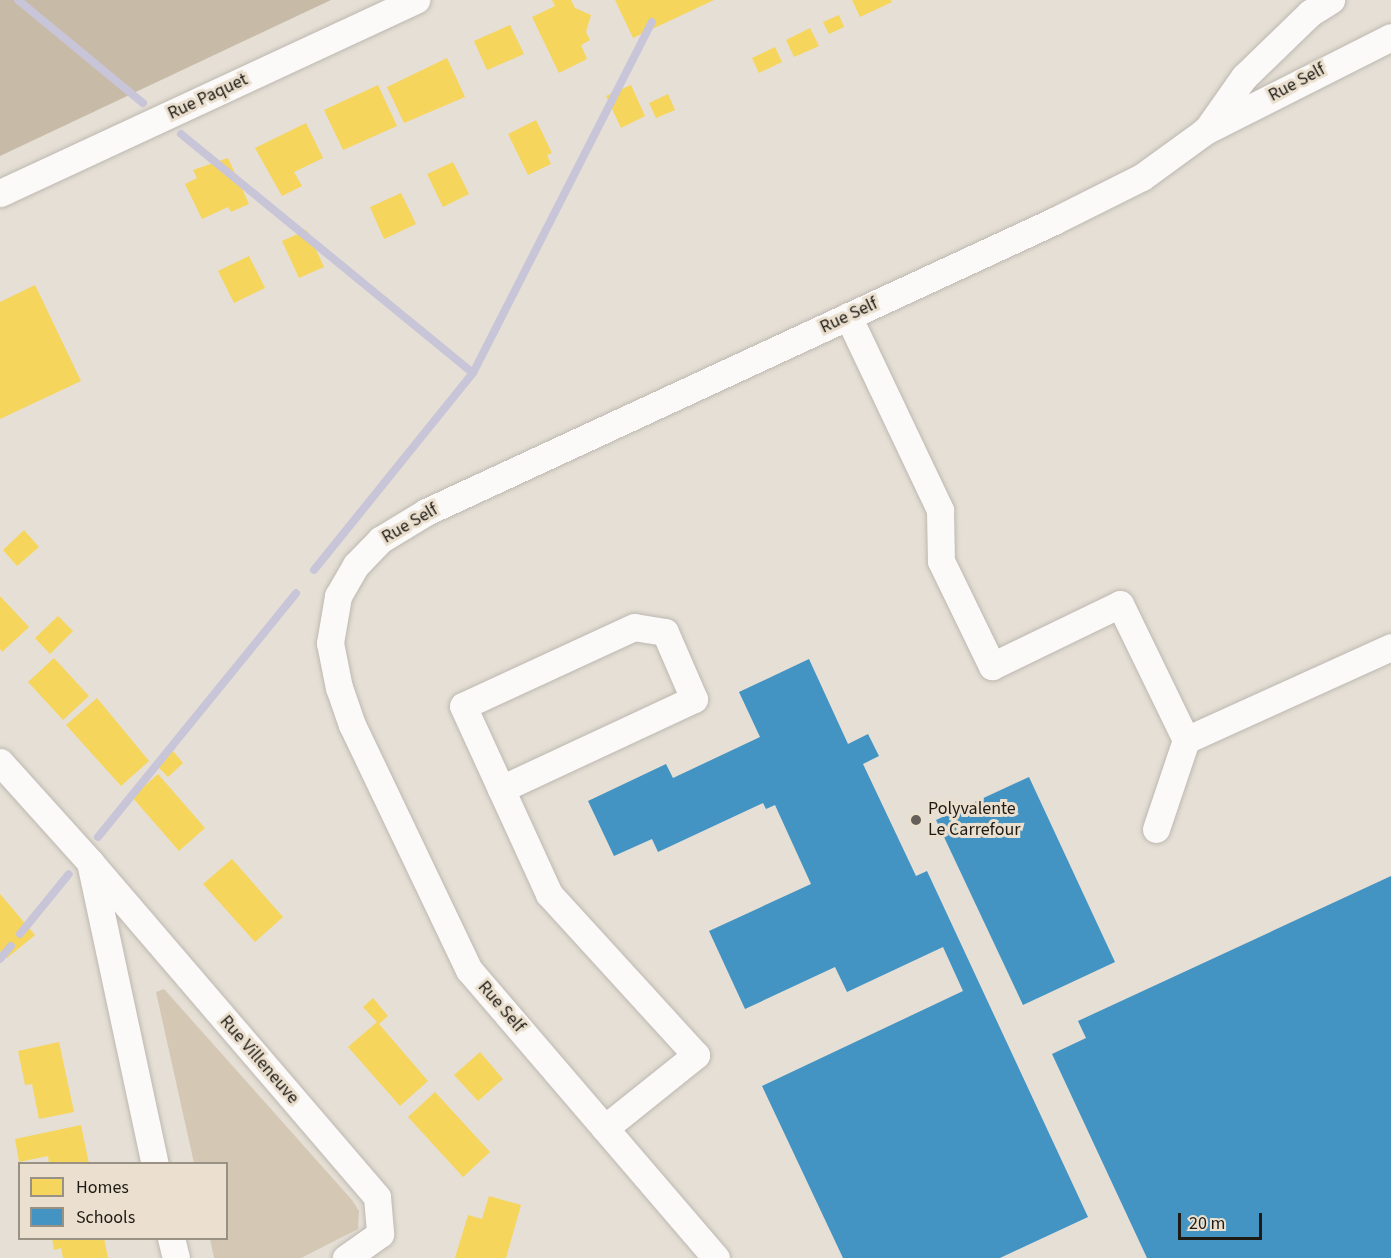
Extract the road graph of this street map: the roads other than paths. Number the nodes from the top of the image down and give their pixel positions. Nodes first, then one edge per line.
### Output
1 (416, 0) edge
2 (1332, 0) edge
3 (1391, 37) edge
4 (1205, 131) junction
5 (0, 193) edge
6 (848, 316) junction
7 (1391, 647) edge
8 (1186, 740) junction
9 (0, 762) edge
10 (501, 789) junction
11 (1156, 829) dead end
12 (90, 862) junction
13 (604, 1128) junction
14 (155, 1162) edge
15 (171, 1240) edge
16 (176, 1258) edge
17 (346, 1258) edge
18 (716, 1258) edge

1 - 5 street, Rue Paquet
2 - 4 street, Rue Self
3 - 4 street, Rue Self
4 - 6 street, Rue Self
6 - 8 street
6 - 13 street, Rue Self
7 - 8 street
8 - 11 street
9 - 12 street, Rue Villeneuve
10 - 10 street
10 - 13 street
12 - 14 street, Rue Villeneuve
12 - 17 street, Rue Villeneuve
13 - 18 street, Rue Self
15 - 16 street

